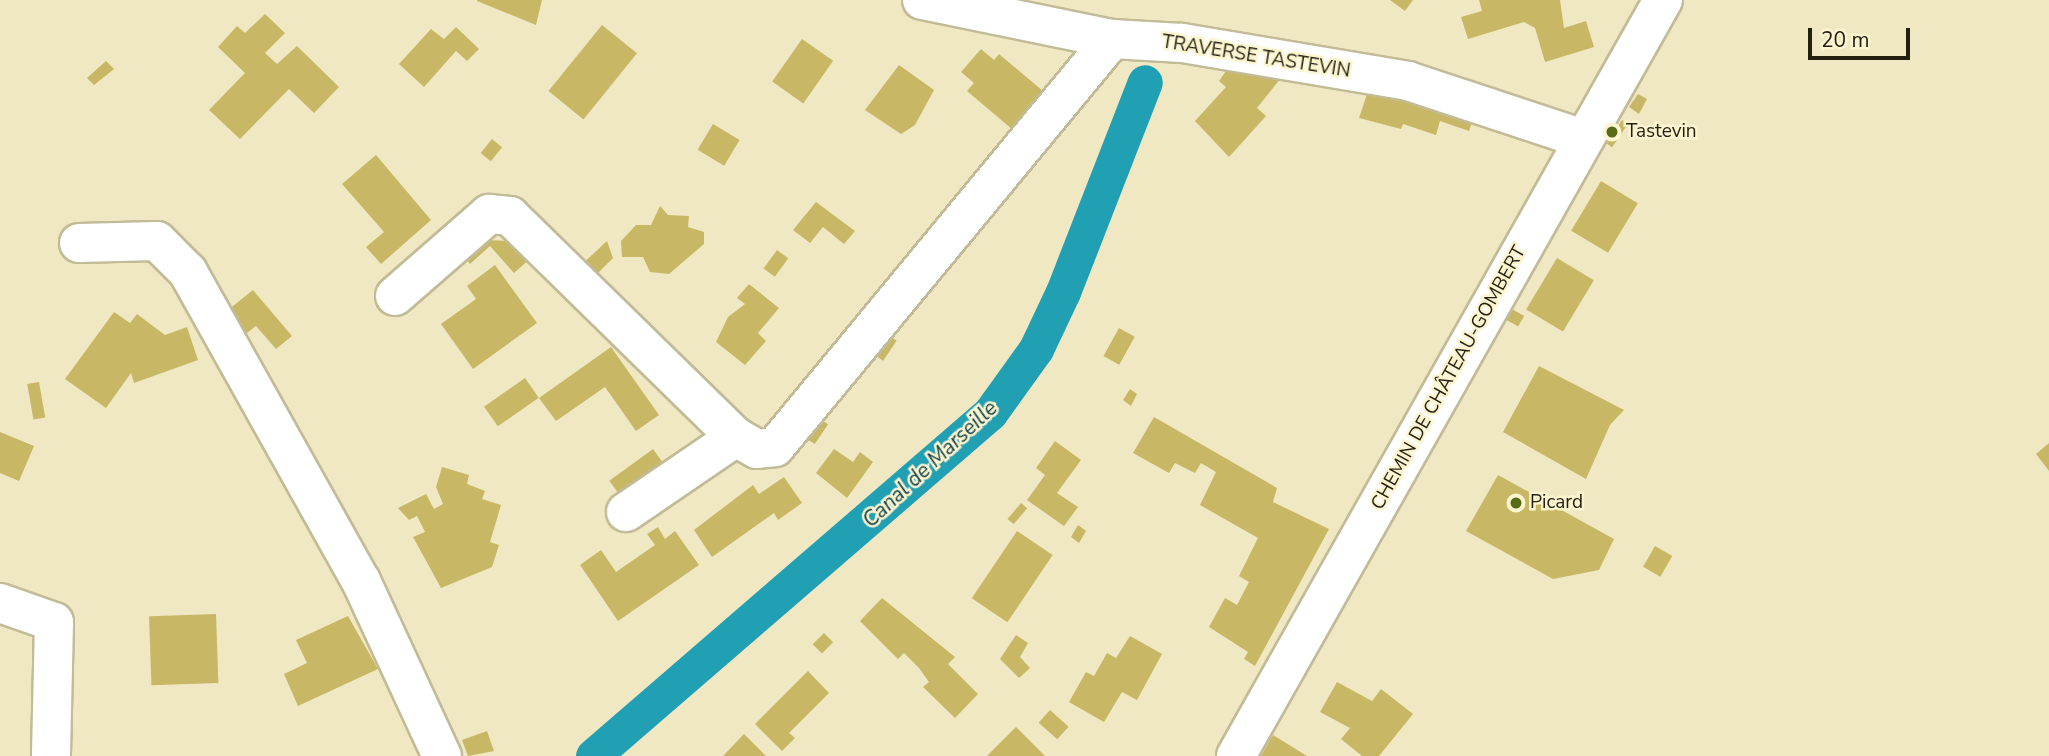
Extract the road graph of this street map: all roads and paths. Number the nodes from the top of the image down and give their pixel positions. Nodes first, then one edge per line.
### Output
1 (922, 0) edge
2 (1663, 0) edge
3 (1112, 39) junction
4 (1583, 139) junction
5 (79, 243) dead end
6 (395, 296) dead end
7 (736, 437) junction
8 (626, 512) dead end
9 (0, 603) edge
10 (51, 756) edge
11 (442, 756) edge
12 (1237, 756) edge

1 - 3 street, TRAVERSE TASTEVIN
2 - 4 street, CHEMIN DE CHÂTEAU-GOMBERT
3 - 4 street, TRAVERSE TASTEVIN
3 - 7 street
4 - 12 street, CHEMIN DE CHÂTEAU-GOMBERT
5 - 11 street
6 - 7 street
7 - 8 street
9 - 10 street

